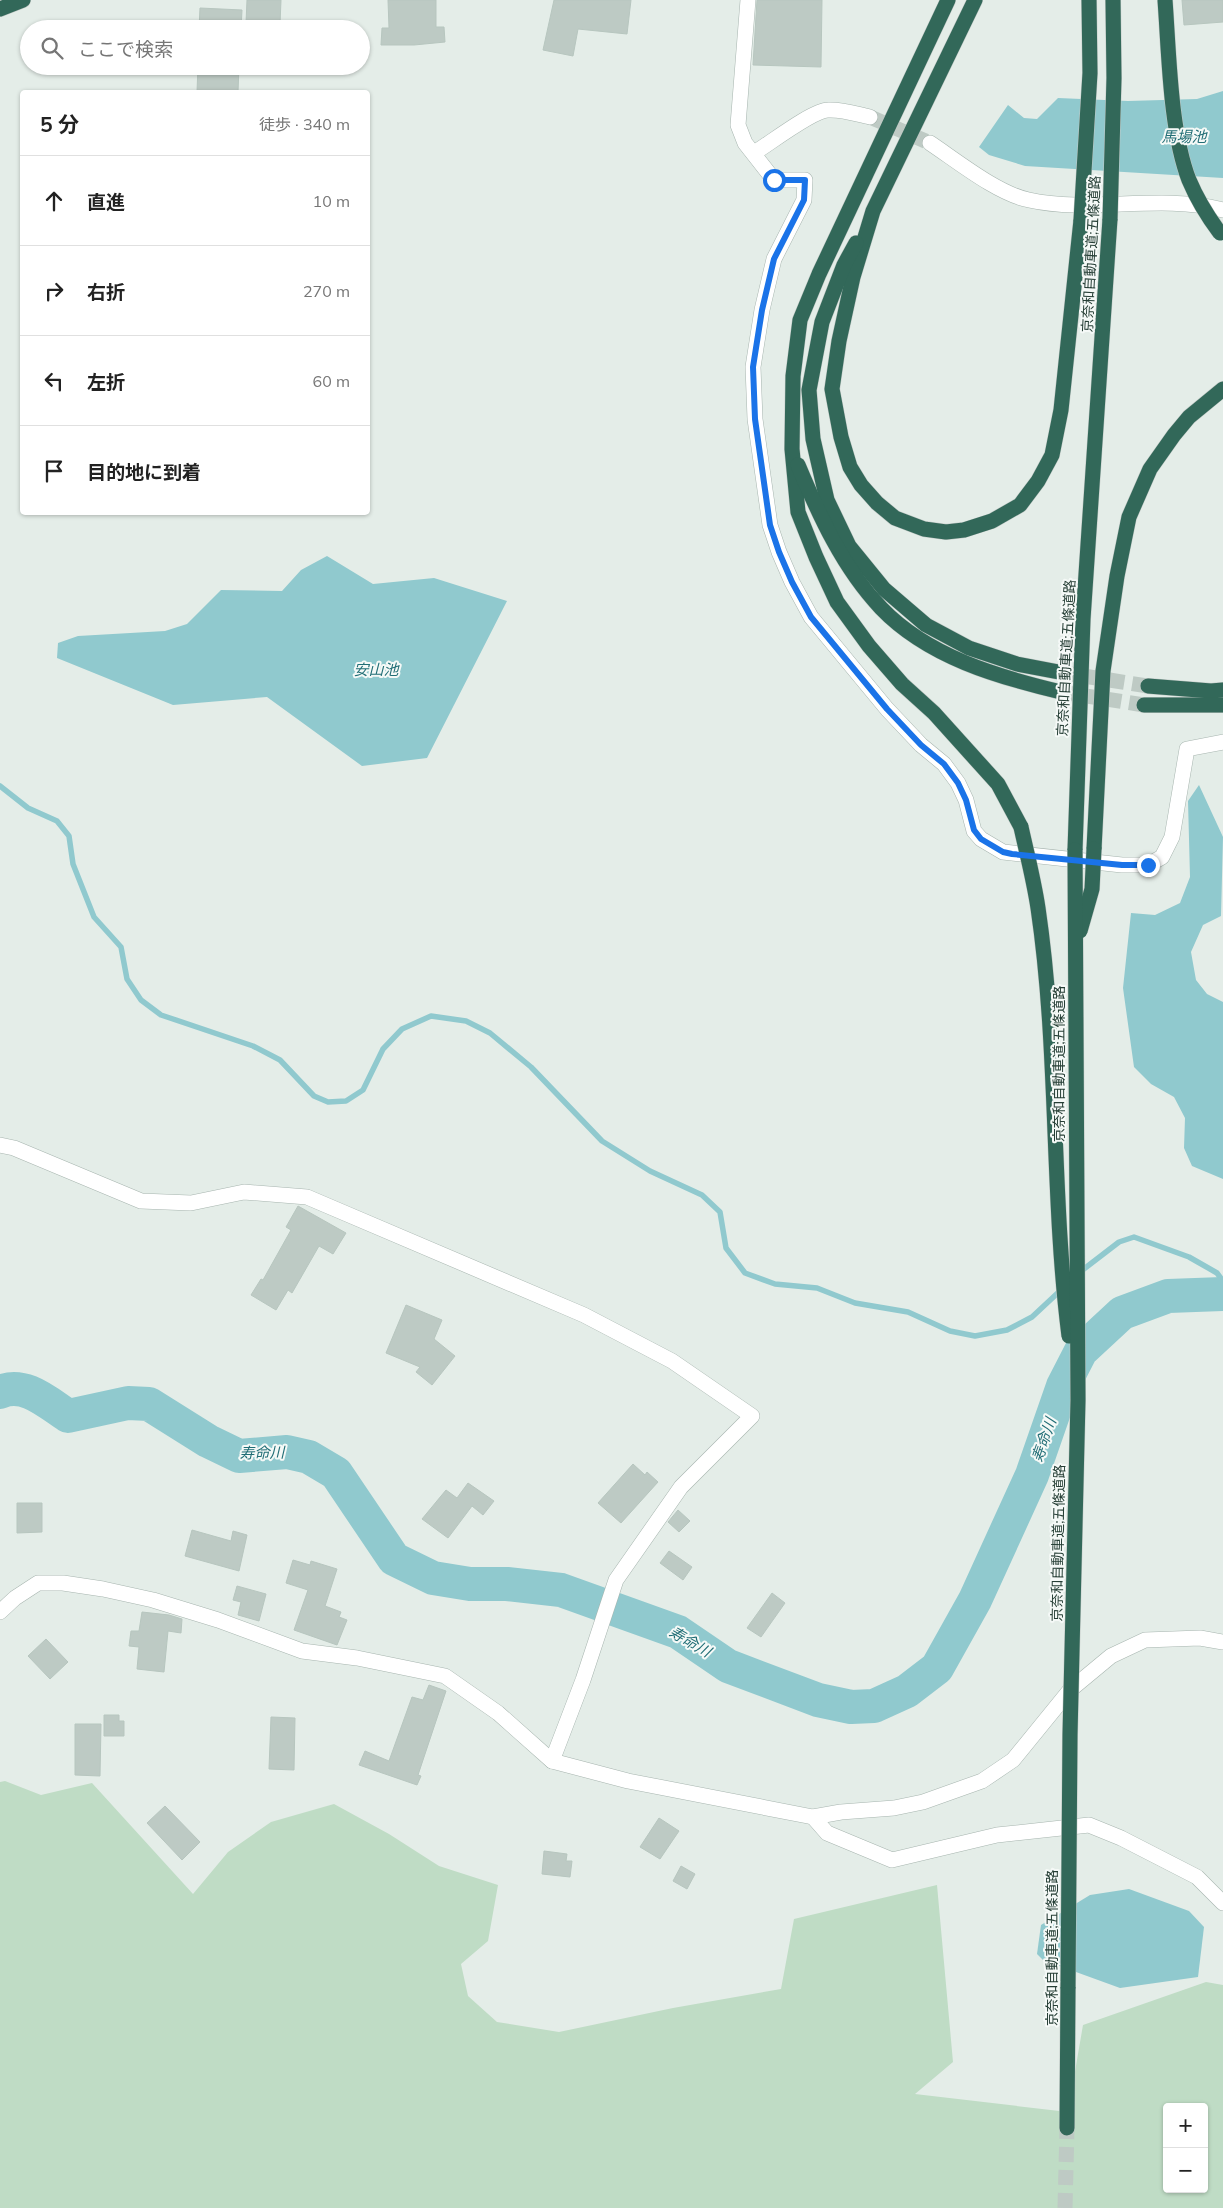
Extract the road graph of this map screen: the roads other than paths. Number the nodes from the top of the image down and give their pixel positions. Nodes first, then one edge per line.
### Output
1 (23, 0) edge
2 (748, 0) edge
3 (948, 0) edge
4 (975, 0) edge
5 (1088, 0) edge
6 (1113, 0) edge
7 (1165, 0) edge
8 (0, 9) edge
9 (870, 117) tunnel mouth
10 (930, 143) tunnel mouth
11 (754, 153) junction
12 (1223, 210) edge
13 (873, 211) junction
14 (1221, 235) edge
15 (1223, 389) edge
16 (792, 449) junction
17 (1064, 673) tunnel mouth
18 (1148, 686) tunnel mouth
19 (1223, 690) edge
20 (1061, 692) tunnel mouth
21 (1144, 705) tunnel mouth
22 (1223, 705) edge
23 (1223, 742) edge
24 (1075, 952) junction
25 (0, 1144) edge
26 (1078, 1400) junction
27 (0, 1612) edge
28 (1223, 1642) edge
29 (552, 1761) junction
30 (813, 1817) junction
31 (1223, 1903) edge
32 (1066, 2128) tunnel mouth

1 - 8 highway
2 - 11 street
3 - 16 highway
4 - 13 highway
5 - 13 highway, bridge
6 - 24 highway, 京奈和自動車道;五條道路, bridge
7 - 14 highway, bridge
9 - 11 street
10 - 12 street
11 - 23 street
13 - 17 highway
15 - 24 highway, bridge
16 - 20 highway
16 - 26 highway, bridge
18 - 19 highway
21 - 22 highway
24 - 26 highway, 京奈和自動車道;五條道路, bridge
25 - 29 street
26 - 32 highway, 京奈和自動車道;五條道路, bridge
27 - 29 street
28 - 30 street
29 - 30 street
30 - 31 street

